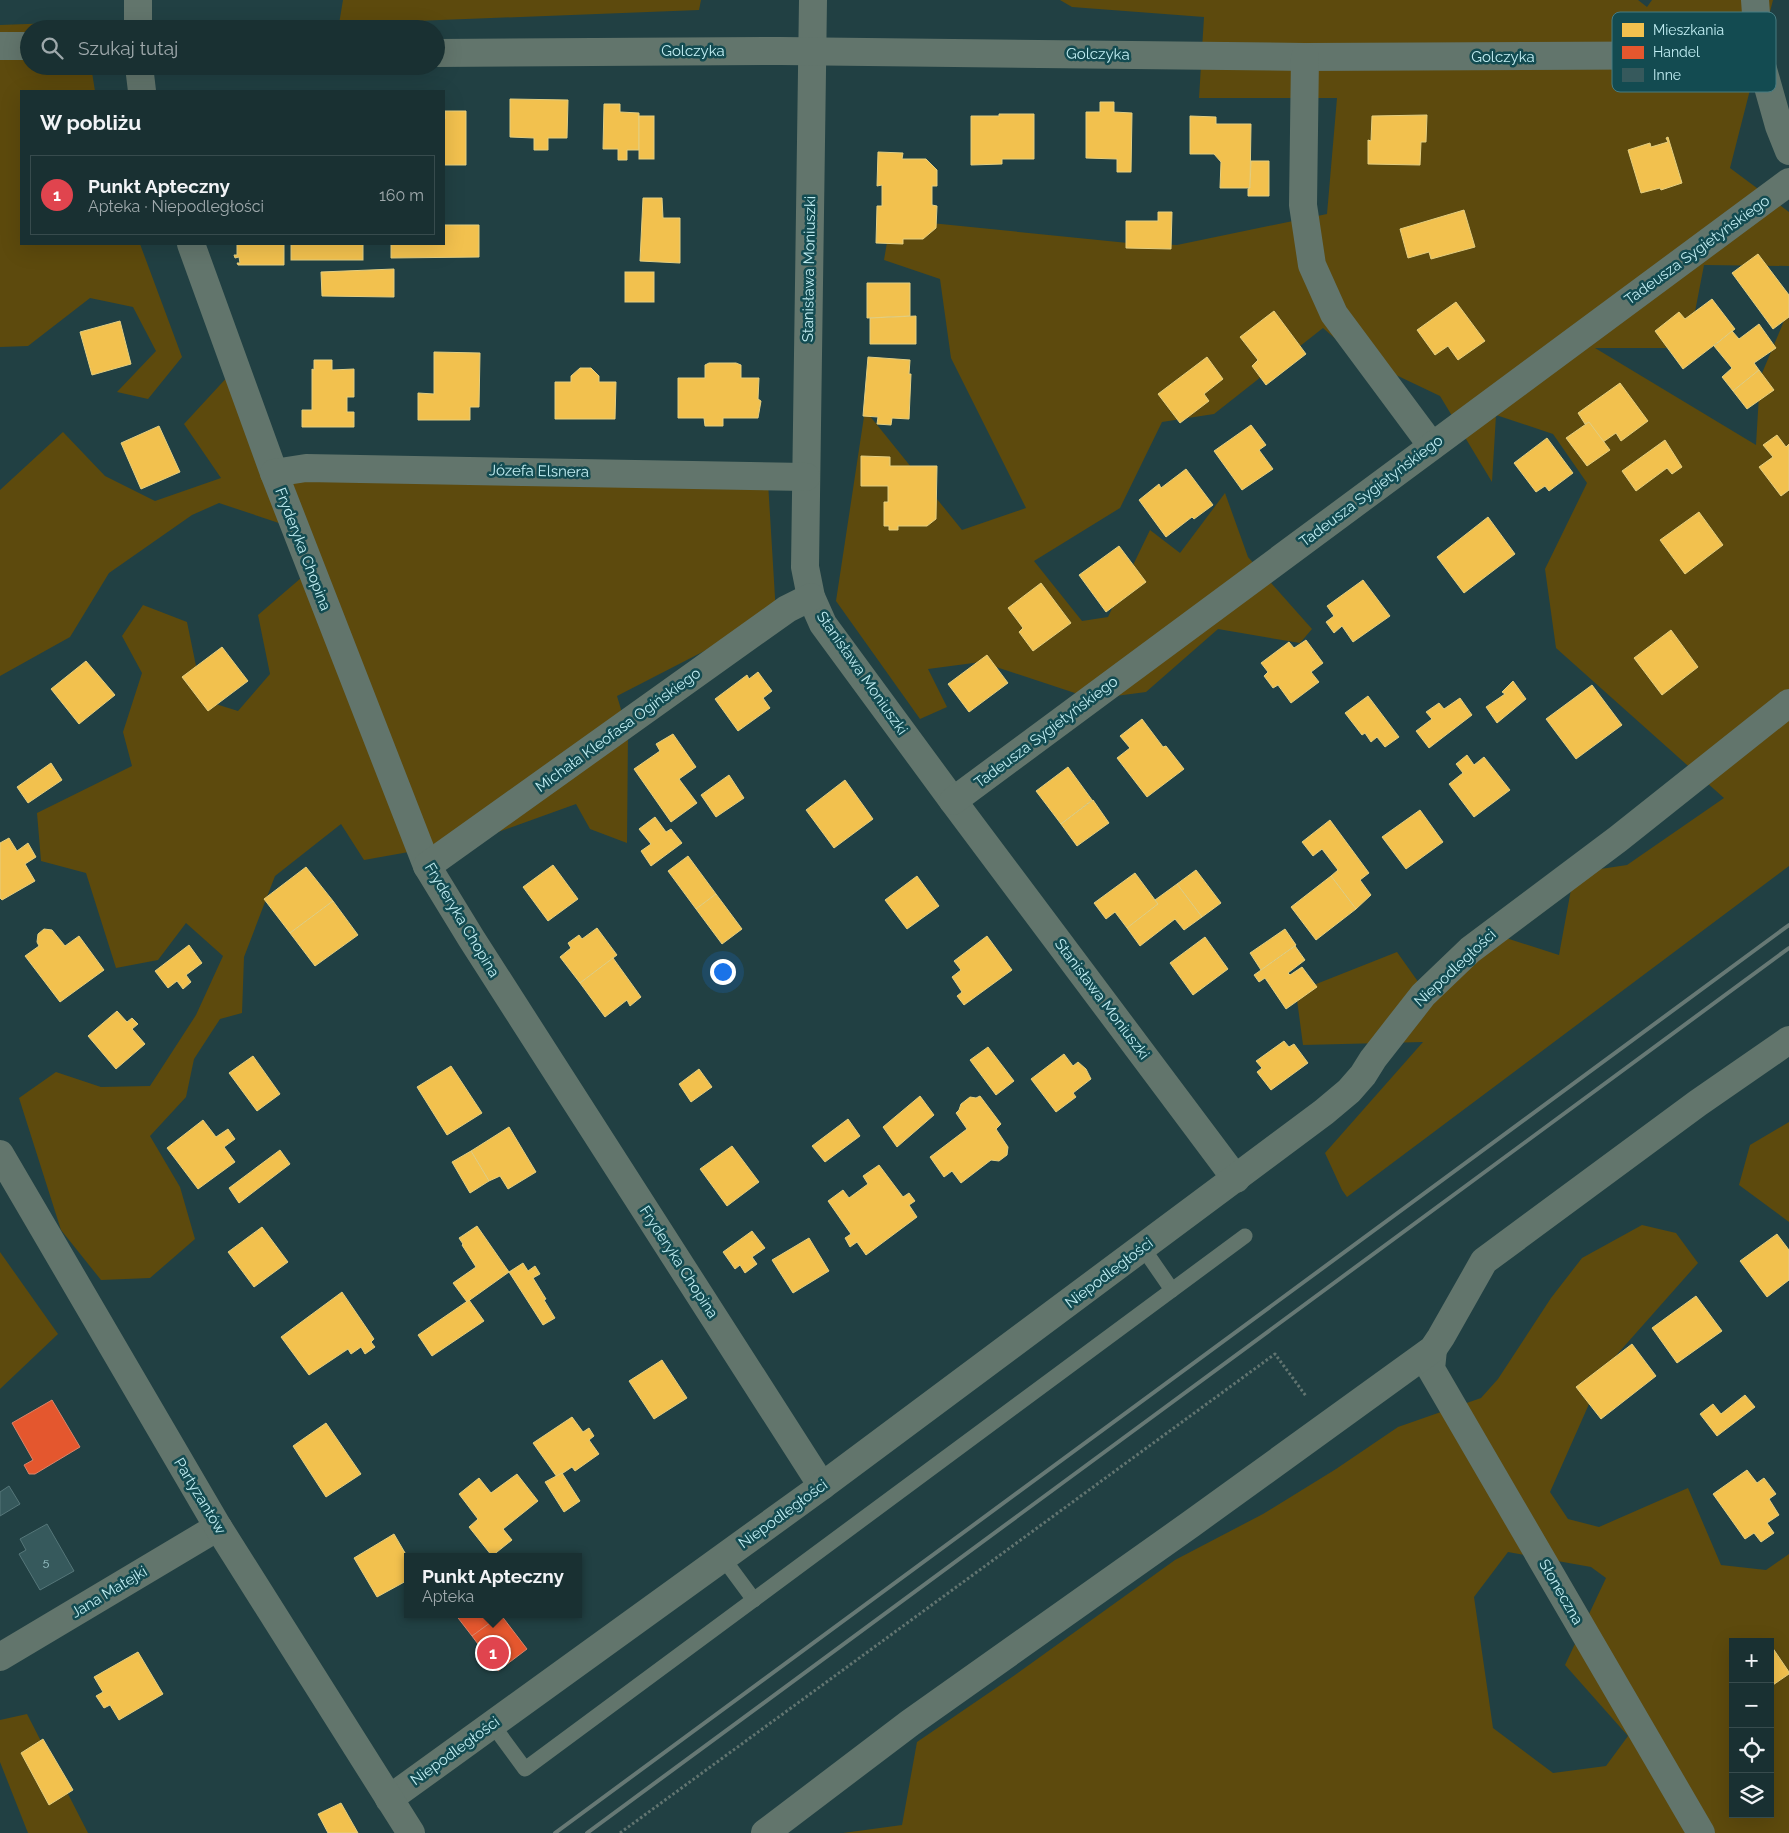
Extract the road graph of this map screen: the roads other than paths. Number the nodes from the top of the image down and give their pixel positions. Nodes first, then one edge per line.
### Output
1 (138, 0) edge
2 (813, 0) edge
3 (138, 20) edge
4 (0, 46) edge
5 (20, 46) edge
6 (812, 51) junction
7 (445, 53) edge
8 (1612, 56) edge
9 (1305, 57) junction
10 (140, 75) edge
11 (142, 90) edge
12 (1769, 92) edge
13 (1789, 151) edge
14 (1789, 182) edge
15 (191, 245) edge
16 (1432, 446) junction
17 (274, 473) junction
18 (806, 477) junction
19 (811, 597) junction
20 (1789, 703) edge
21 (953, 801) junction
22 (427, 866) junction
23 (1789, 1040) edge
24 (0, 1154) edge
25 (1236, 1179) junction
26 (1245, 1236) dead end
27 (1143, 1248) junction
28 (1172, 1290) junction
29 (1433, 1349) junction
30 (822, 1486) junction
31 (218, 1527) junction
32 (723, 1558) junction
33 (754, 1600) junction
34 (0, 1657) edge
35 (492, 1724) junction
36 (389, 1800) junction
37 (411, 1833) edge
38 (765, 1833) edge
39 (1702, 1833) edge

1 - 3 street
2 - 6 street, Stanisława Moniuszki
4 - 5 street
6 - 7 street, Golczyka
6 - 9 street, Golczyka
6 - 18 street, Stanisława Moniuszki
8 - 9 street, Golczyka
9 - 16 street
10 - 11 street
12 - 13 street
14 - 16 street, Tadeusza Sygietyńskiego
15 - 17 street, Fryderyka Chopina
16 - 21 street, Tadeusza Sygietyńskiego
17 - 18 street, Józefa Elsnera
17 - 22 street, Fryderyka Chopina
18 - 19 street, Stanisława Moniuszki
19 - 21 street, Stanisława Moniuszki
19 - 22 street, Michała Kleofasa Ogińskiego
20 - 25 street, Niepodległości
21 - 25 street, Stanisława Moniuszki
22 - 30 street, Fryderyka Chopina
23 - 29 street
24 - 31 street, Partyzantów
25 - 27 street, Niepodległości
26 - 28 lane
27 - 28 lane
27 - 30 street, Niepodległości
28 - 33 lane
29 - 38 street
29 - 39 street, Słoneczna
30 - 32 street, Niepodległości
31 - 34 street, Jana Matejki
31 - 36 street, Partyzantów
32 - 33 lane
32 - 35 street, Niepodległości
33 - 35 lane
35 - 36 street, Niepodległości
36 - 37 street, Partyzantów

